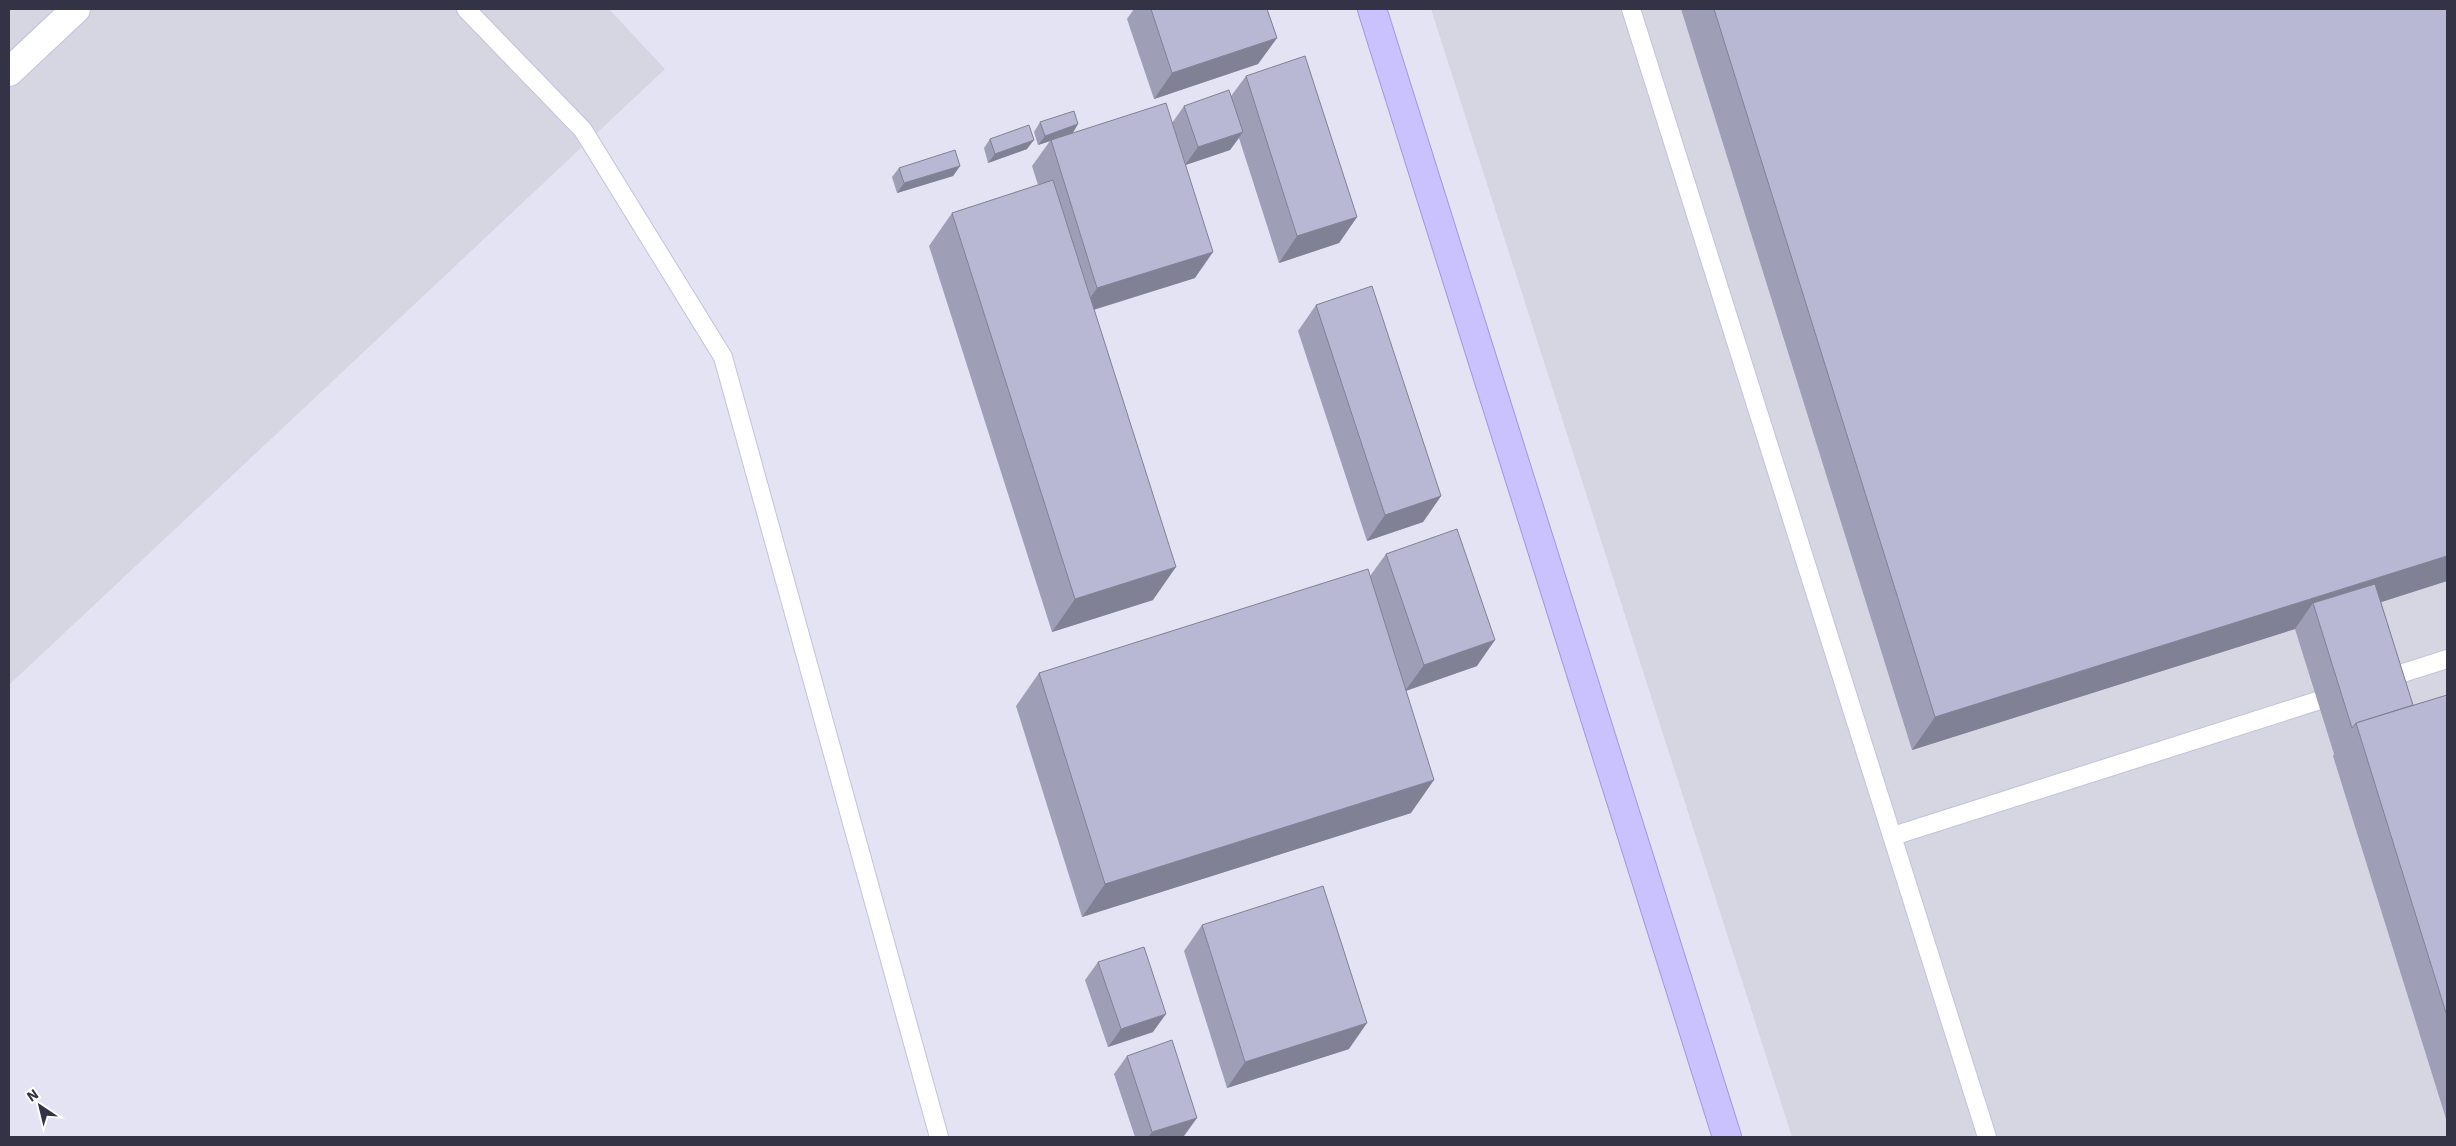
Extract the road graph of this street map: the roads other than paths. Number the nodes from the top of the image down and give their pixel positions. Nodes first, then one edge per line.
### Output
1 (76, 9) edge
2 (466, 9) edge
3 (1372, 9) edge
4 (1631, 9) edge
5 (9, 72) edge
6 (2447, 659) edge
7 (2379, 681) edge
8 (2317, 701) dead end
9 (1892, 836) junction
10 (939, 1137) edge
11 (1727, 1137) edge
12 (1987, 1137) edge

1 - 5 street
2 - 10 lane
3 - 11 street
4 - 9 lane
6 - 7 lane
8 - 9 lane
9 - 12 lane

